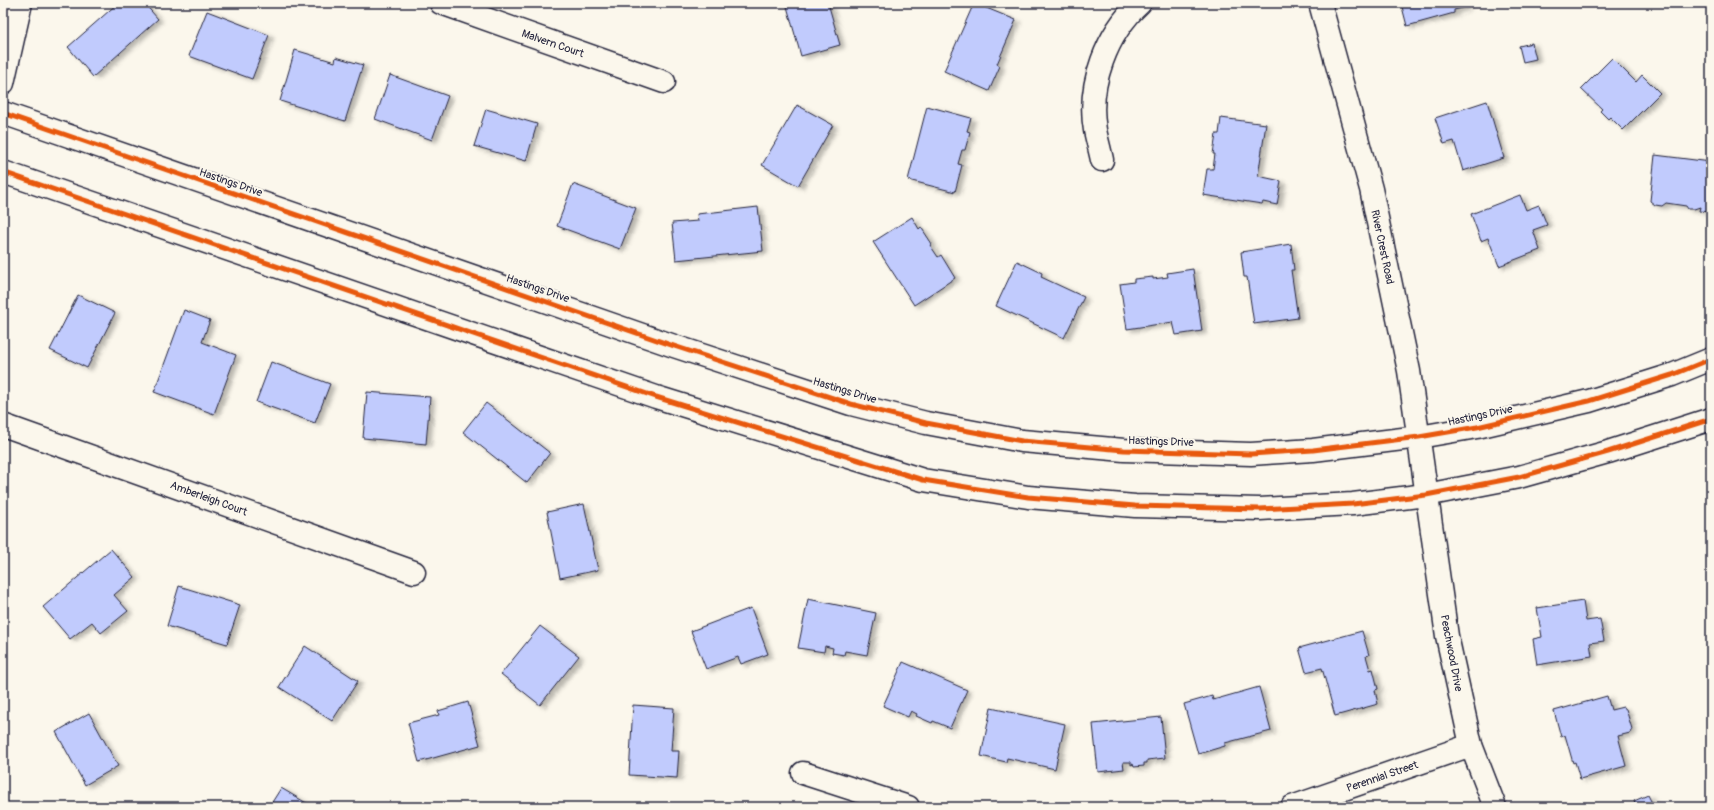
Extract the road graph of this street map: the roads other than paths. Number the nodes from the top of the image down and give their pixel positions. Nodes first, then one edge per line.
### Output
1 (21, 3) edge
2 (441, 3) edge
3 (1140, 3) edge
4 (1320, 3) edge
5 (664, 82) dead end
6 (3, 83) edge
7 (3, 113) edge
8 (1102, 160) dead end
9 (3, 172) edge
10 (1711, 359) edge
11 (1711, 419) edge
12 (3, 425) edge
13 (1419, 437) junction
14 (1426, 495) junction
15 (414, 572) dead end
16 (1471, 745) junction
17 (802, 773) dead end
18 (908, 807) edge
19 (1292, 807) edge
20 (1495, 807) edge

1 - 6 street
2 - 5 street, Malvern Court
3 - 8 street
4 - 13 street, River Crest Road
7 - 13 street, Hastings Drive
9 - 14 street
10 - 13 street, Hastings Drive
11 - 14 street
12 - 15 street, Amberleigh Court
13 - 14 street, River Crest Road
14 - 16 street, Peachwood Drive
16 - 19 street, Perennial Street
16 - 20 street, Peachwood Drive
17 - 18 street

